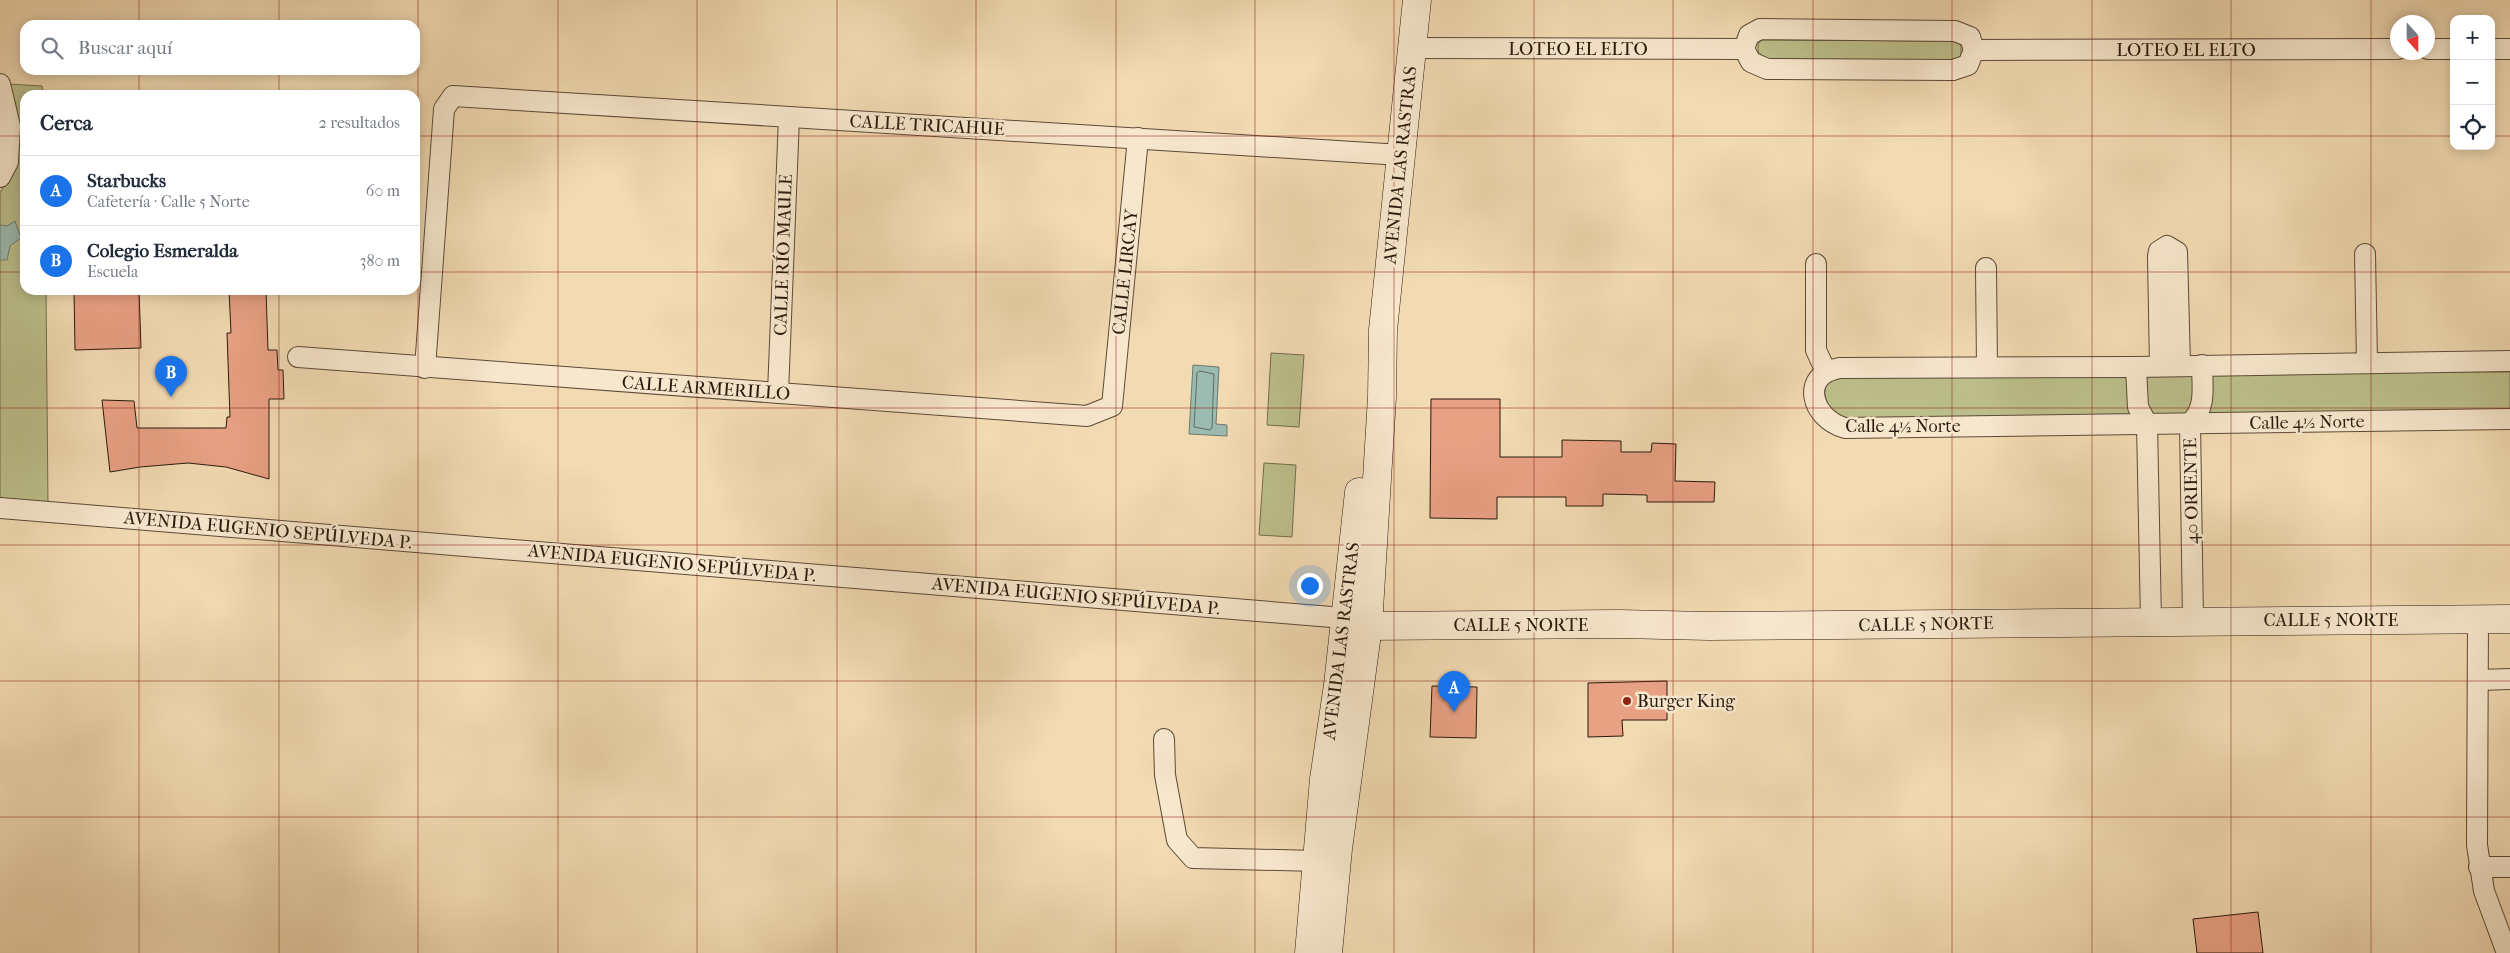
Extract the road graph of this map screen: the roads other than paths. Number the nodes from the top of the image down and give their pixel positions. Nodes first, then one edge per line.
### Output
1 (1417, 0) edge
2 (1412, 48) junction
3 (1744, 49) junction
4 (2390, 49) edge
5 (2435, 49) edge
6 (2450, 49) edge
7 (2495, 49) edge
8 (2510, 49) edge
9 (1974, 50) junction
10 (0, 84) edge
11 (789, 117) junction
12 (1138, 138) junction
13 (1401, 155) junction
14 (0, 176) edge
15 (2365, 254) dead end
16 (1816, 264) dead end
17 (1986, 268) dead end
18 (298, 357) dead end
19 (2510, 361) edge
20 (2368, 362) junction
21 (2202, 365) junction
22 (1986, 367) junction
23 (2136, 367) junction
24 (425, 368) junction
25 (1826, 372) junction
26 (778, 393) junction
27 (1112, 406) joint
28 (2510, 418) edge
29 (2190, 423) junction
30 (2147, 424) junction
31 (0, 508) edge
32 (2510, 618) edge
33 (2478, 619) junction
34 (2151, 621) junction
35 (2194, 621) junction
36 (1356, 622) junction
37 (2478, 680) junction
38 (2510, 680) edge
39 (1164, 738) dead end
40 (1317, 861) junction
41 (2479, 867) junction
42 (2510, 867) edge
43 (1309, 953) edge
44 (1328, 953) edge
45 (2507, 953) edge

1 - 2 street, AVENIDA LAS RASTRAS
2 - 3 street, LOTEO EL ELTO
2 - 13 street, AVENIDA LAS RASTRAS
3 - 9 street
3 - 9 street
4 - 9 street, LOTEO EL ELTO
5 - 6 street
7 - 8 street
10 - 14 street
11 - 12 street, CALLE TRICAHUE
11 - 24 street, CALLE TRICAHUE
11 - 26 street, CALLE RÍO MAULE
12 - 13 street, CALLE TRICAHUE
12 - 27 street, CALLE LIRCAY
13 - 36 street, AVENIDA LAS RASTRAS
15 - 20 street
16 - 25 street
17 - 22 street
18 - 24 street, CALLE ARMERILLO
19 - 20 street
20 - 21 street
21 - 23 street
21 - 29 street, 40 ORIENTE
22 - 23 street
22 - 25 street
23 - 30 street
24 - 26 street, CALLE ARMERILLO
25 - 30 street, Calle 4½ Norte
26 - 27 street, CALLE ARMERILLO
28 - 29 street, Calle 4½ Norte
29 - 30 street, Calle 4½ Norte
29 - 35 street, 40 ORIENTE
30 - 34 street
31 - 36 street, AVENIDA EUGENIO SEPÚLVEDA P.
32 - 33 street, CALLE 5 NORTE
33 - 35 street, CALLE 5 NORTE
33 - 37 street
34 - 35 street, CALLE 5 NORTE
34 - 36 street, CALLE 5 NORTE
36 - 40 street, AVENIDA LAS RASTRAS
36 - 44 street, AVENIDA LAS RASTRAS
37 - 38 street
37 - 41 street
39 - 40 street
40 - 43 street, AVENIDA LAS RASTRAS
41 - 42 street
41 - 45 street

